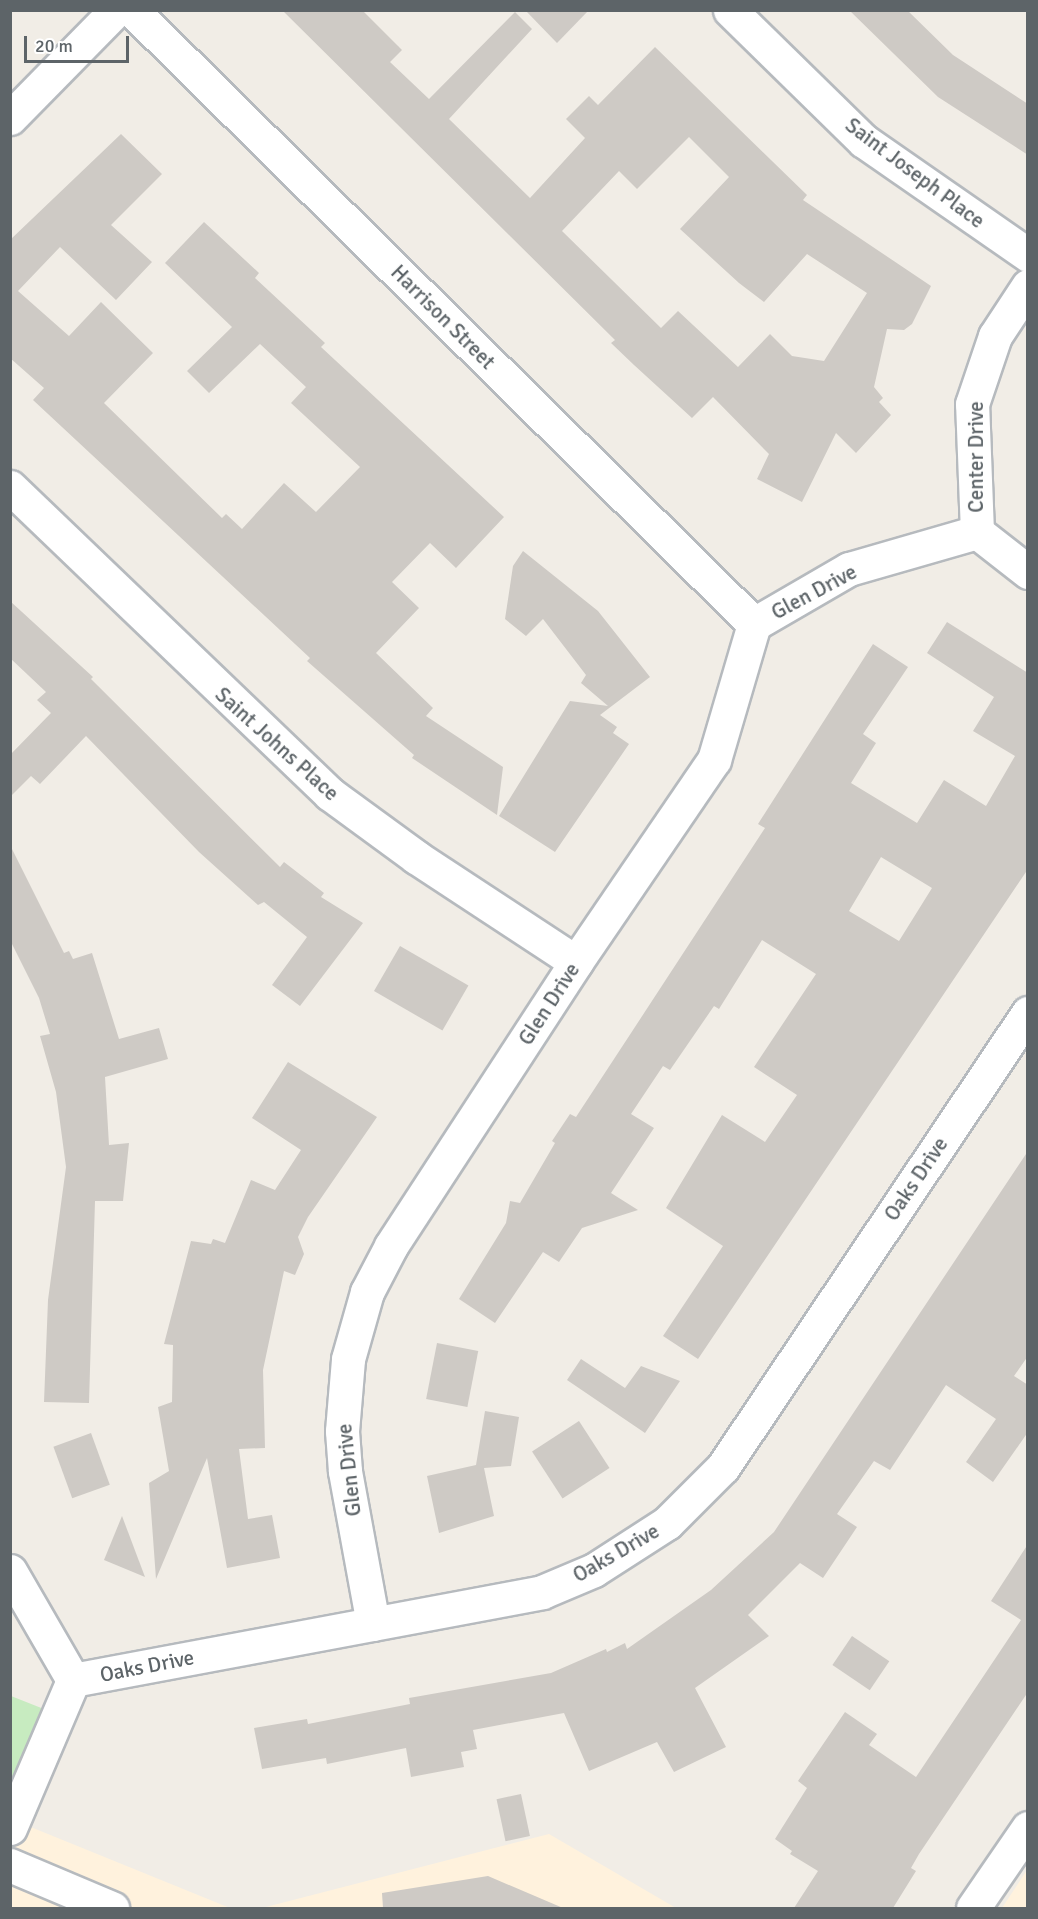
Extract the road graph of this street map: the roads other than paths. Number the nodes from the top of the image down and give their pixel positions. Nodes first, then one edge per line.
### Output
1 (116, 10) edge
2 (132, 10) edge
3 (730, 10) edge
4 (10, 118) edge
5 (1028, 255) edge
6 (1028, 286) edge
7 (10, 487) edge
8 (977, 532) junction
9 (1028, 572) edge
10 (754, 624) junction
11 (576, 962) junction
12 (1023, 1029) edge
13 (10, 1571) edge
14 (373, 1624) junction
15 (73, 1680) junction
16 (10, 1828) edge
17 (1028, 1828) edge
18 (10, 1865) edge
19 (112, 1908) edge
20 (973, 1908) edge

1 - 4 street
2 - 10 street, Harrison Street
3 - 5 street, Saint Joseph Place
6 - 8 street, Center Drive
7 - 11 street, Saint Johns Place
8 - 9 street
8 - 10 street, Glen Drive
10 - 11 street, Glen Drive
11 - 14 street, Glen Drive
12 - 14 street, Oaks Drive
13 - 15 street
14 - 15 street, Oaks Drive
15 - 16 street, Oaks Drive
17 - 20 street
18 - 19 street

